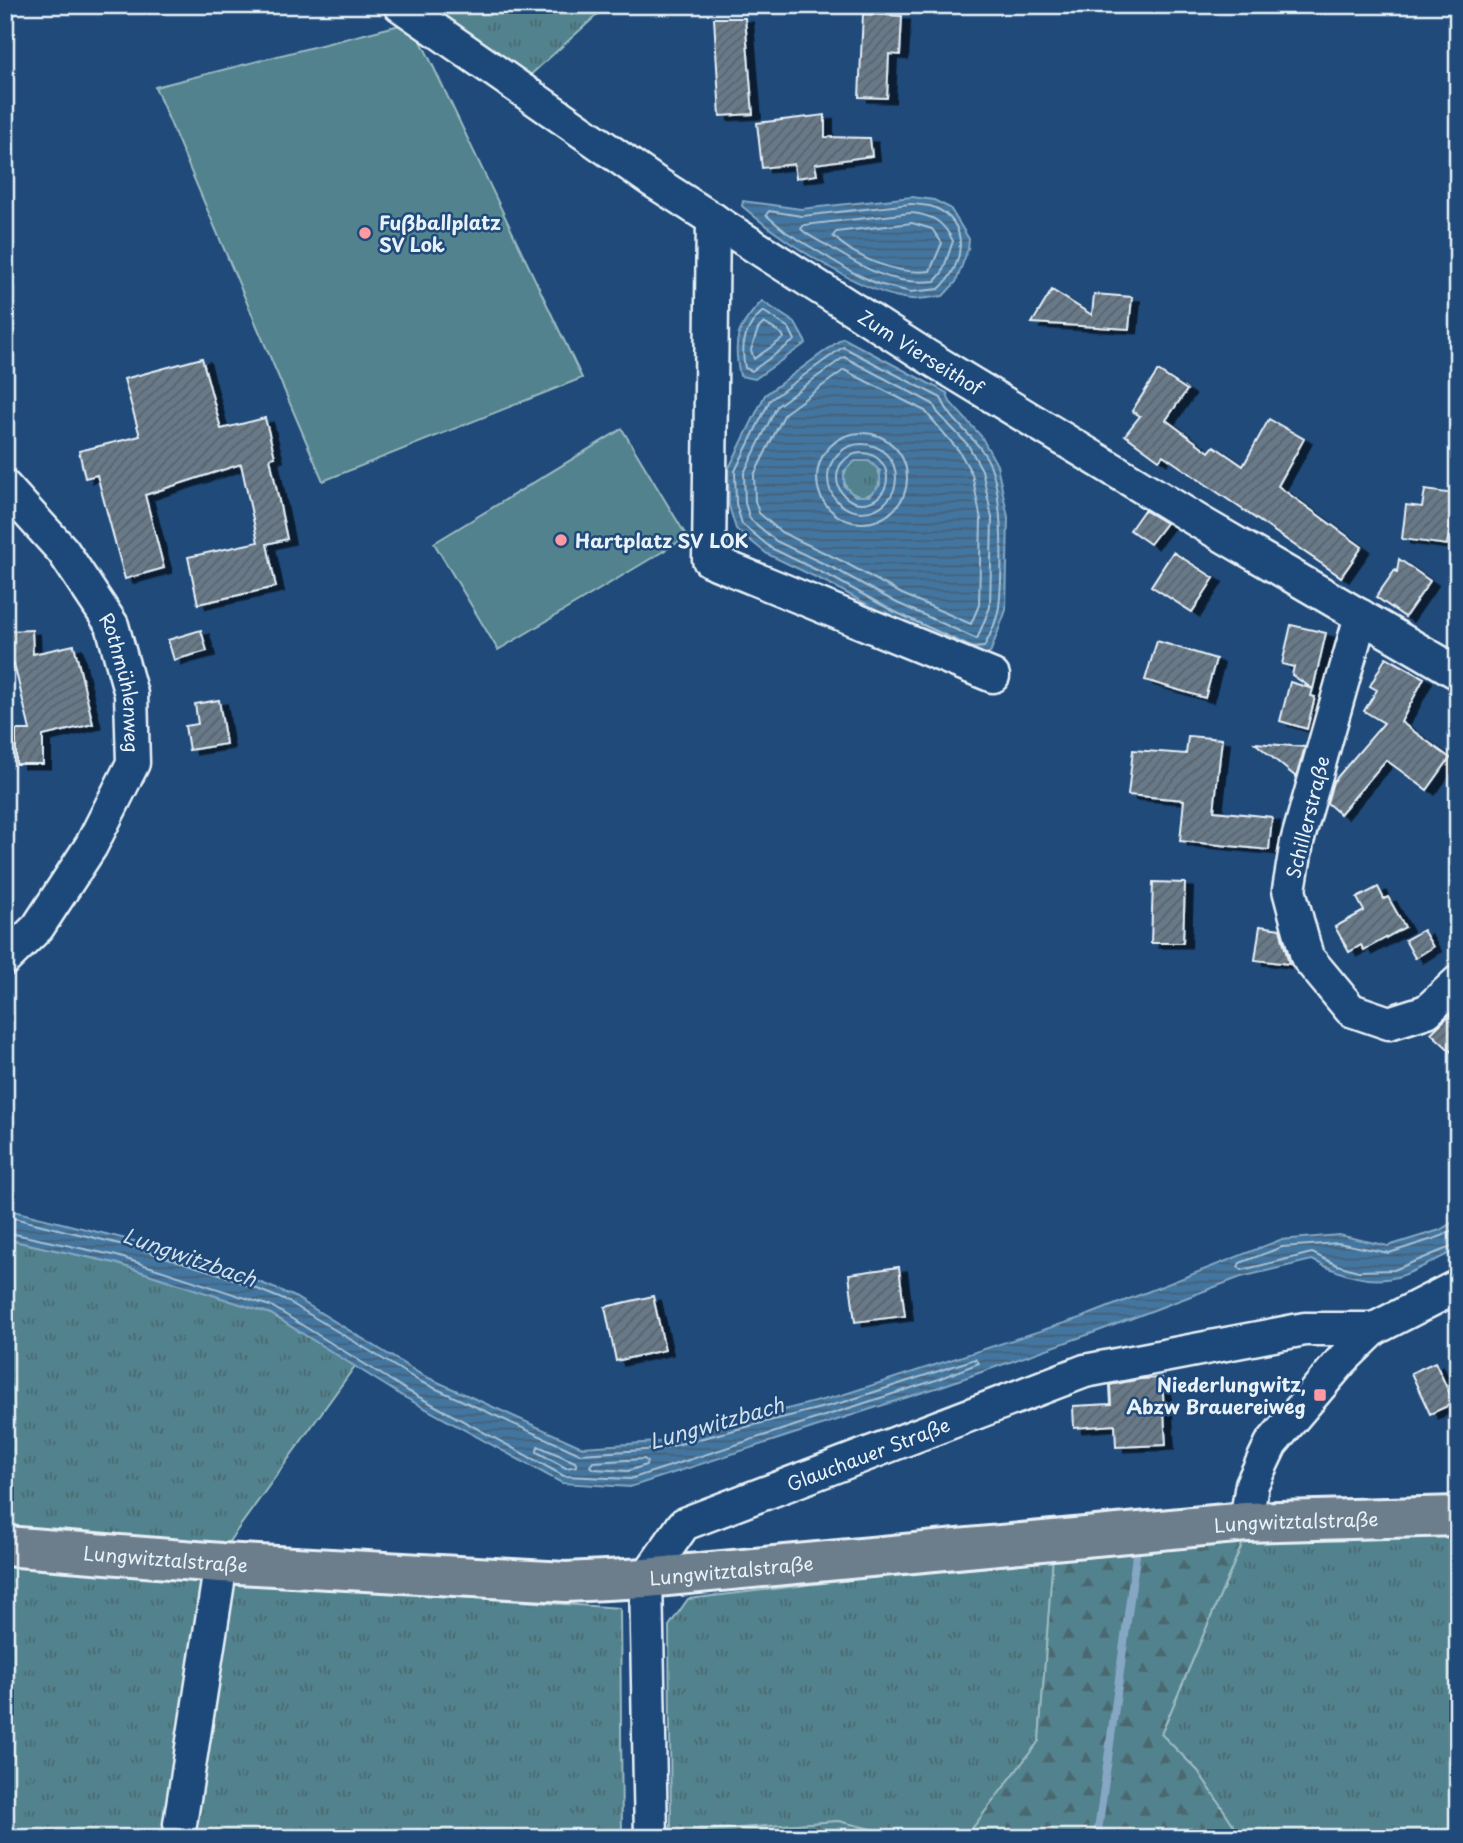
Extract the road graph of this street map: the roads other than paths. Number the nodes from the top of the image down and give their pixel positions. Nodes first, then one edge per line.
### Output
1 (400, 5) edge
2 (713, 219) junction
3 (5, 487) edge
4 (1361, 616) junction
5 (1458, 673) edge
6 (993, 676) dead end
7 (5, 959) edge
8 (1458, 982) edge
9 (1458, 1286) edge
10 (1374, 1329) junction
11 (1458, 1516) edge
12 (1246, 1522) junction
13 (5, 1546) edge
14 (220, 1563) junction
15 (646, 1578) junction
16 (180, 1824) dead end
17 (651, 1838) edge

1 - 2 street, Zum Vierseithof
2 - 4 street, Zum Vierseithof
2 - 6 street
3 - 7 street, Rothmühlenweg
4 - 5 street, Zum Vierseithof
4 - 8 street, Schillerstraße
9 - 10 street, Glauchauer Straße
10 - 12 street, Glauchauer Straße
10 - 15 street, Glauchauer Straße
11 - 12 main road, Lungwitztalstraße
12 - 15 main road, Lungwitztalstraße
13 - 14 main road, Lungwitztalstraße
14 - 15 main road, Lungwitztalstraße
14 - 16 street
15 - 17 street

